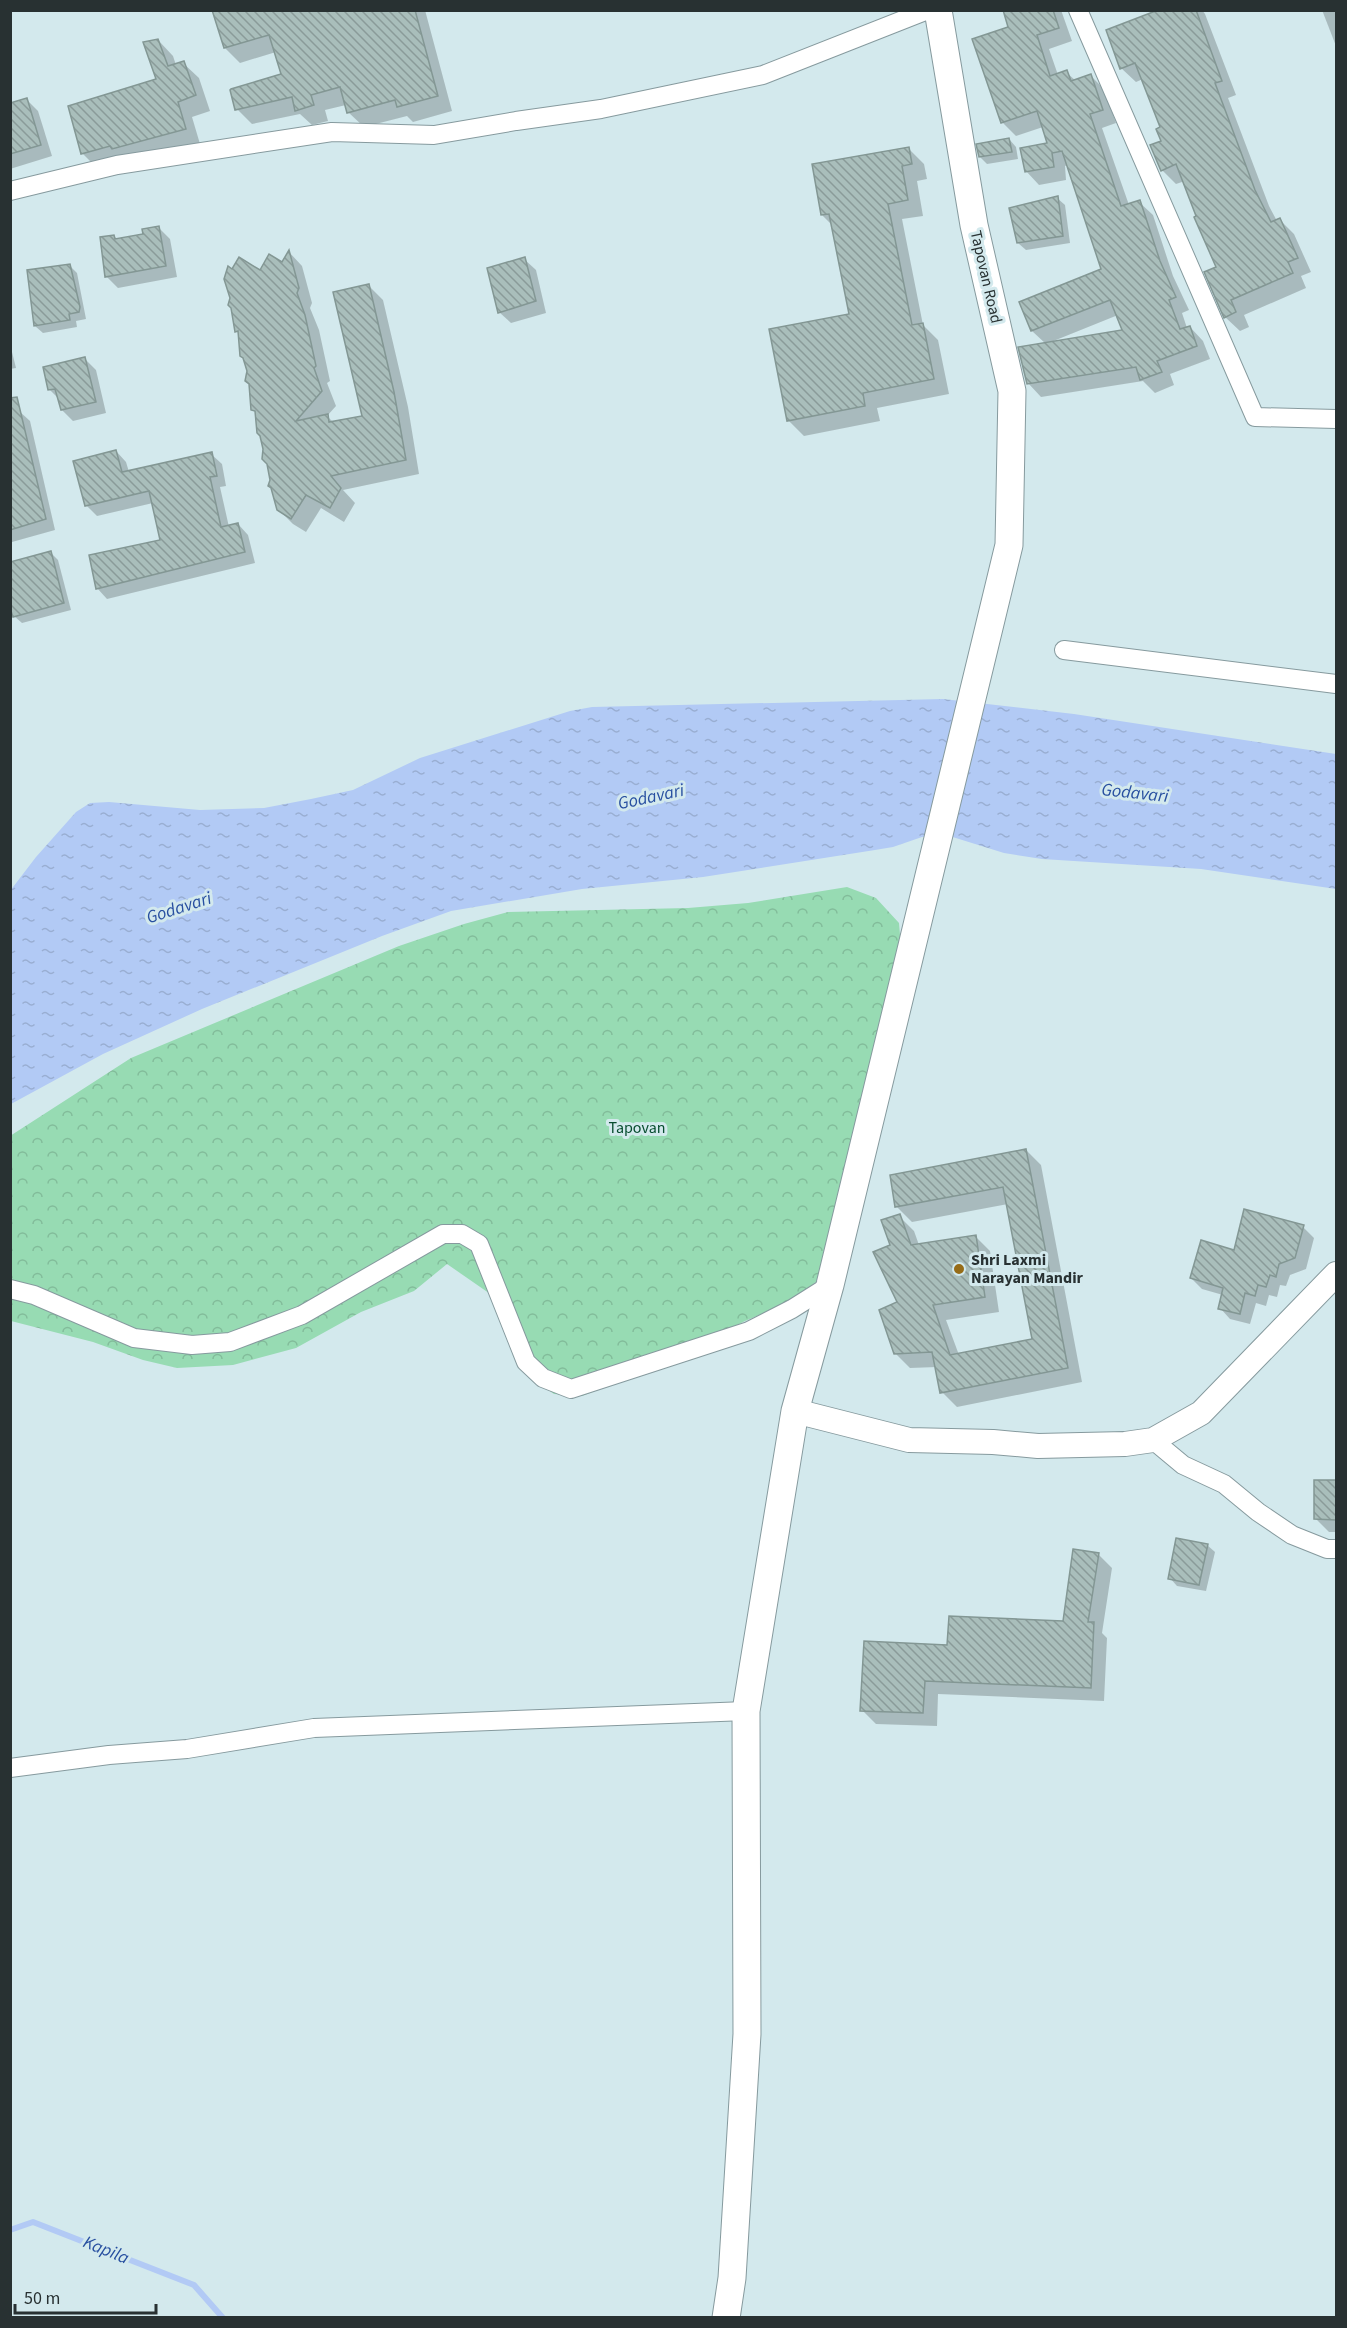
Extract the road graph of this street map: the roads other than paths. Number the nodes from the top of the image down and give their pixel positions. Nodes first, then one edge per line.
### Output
1 (928, 10) edge
2 (938, 10) edge
3 (1078, 10) edge
4 (10, 191) edge
5 (1336, 419) edge
6 (1064, 650) dead end
7 (1336, 684) edge
8 (1336, 1274) edge
9 (830, 1285) junction
10 (10, 1289) edge
11 (795, 1411) junction
12 (1153, 1440) junction
13 (1336, 1549) edge
14 (746, 1710) junction
15 (10, 1768) edge
16 (726, 2318) edge

1 - 4 street
2 - 9 main road, Tapovan Road
3 - 5 street
6 - 7 street
8 - 12 street
9 - 10 street
9 - 11 main road, Tapovan Road
11 - 12 street
11 - 14 main road, Tapovan Road
12 - 13 street
14 - 15 street
14 - 16 main road, Tapovan Road

